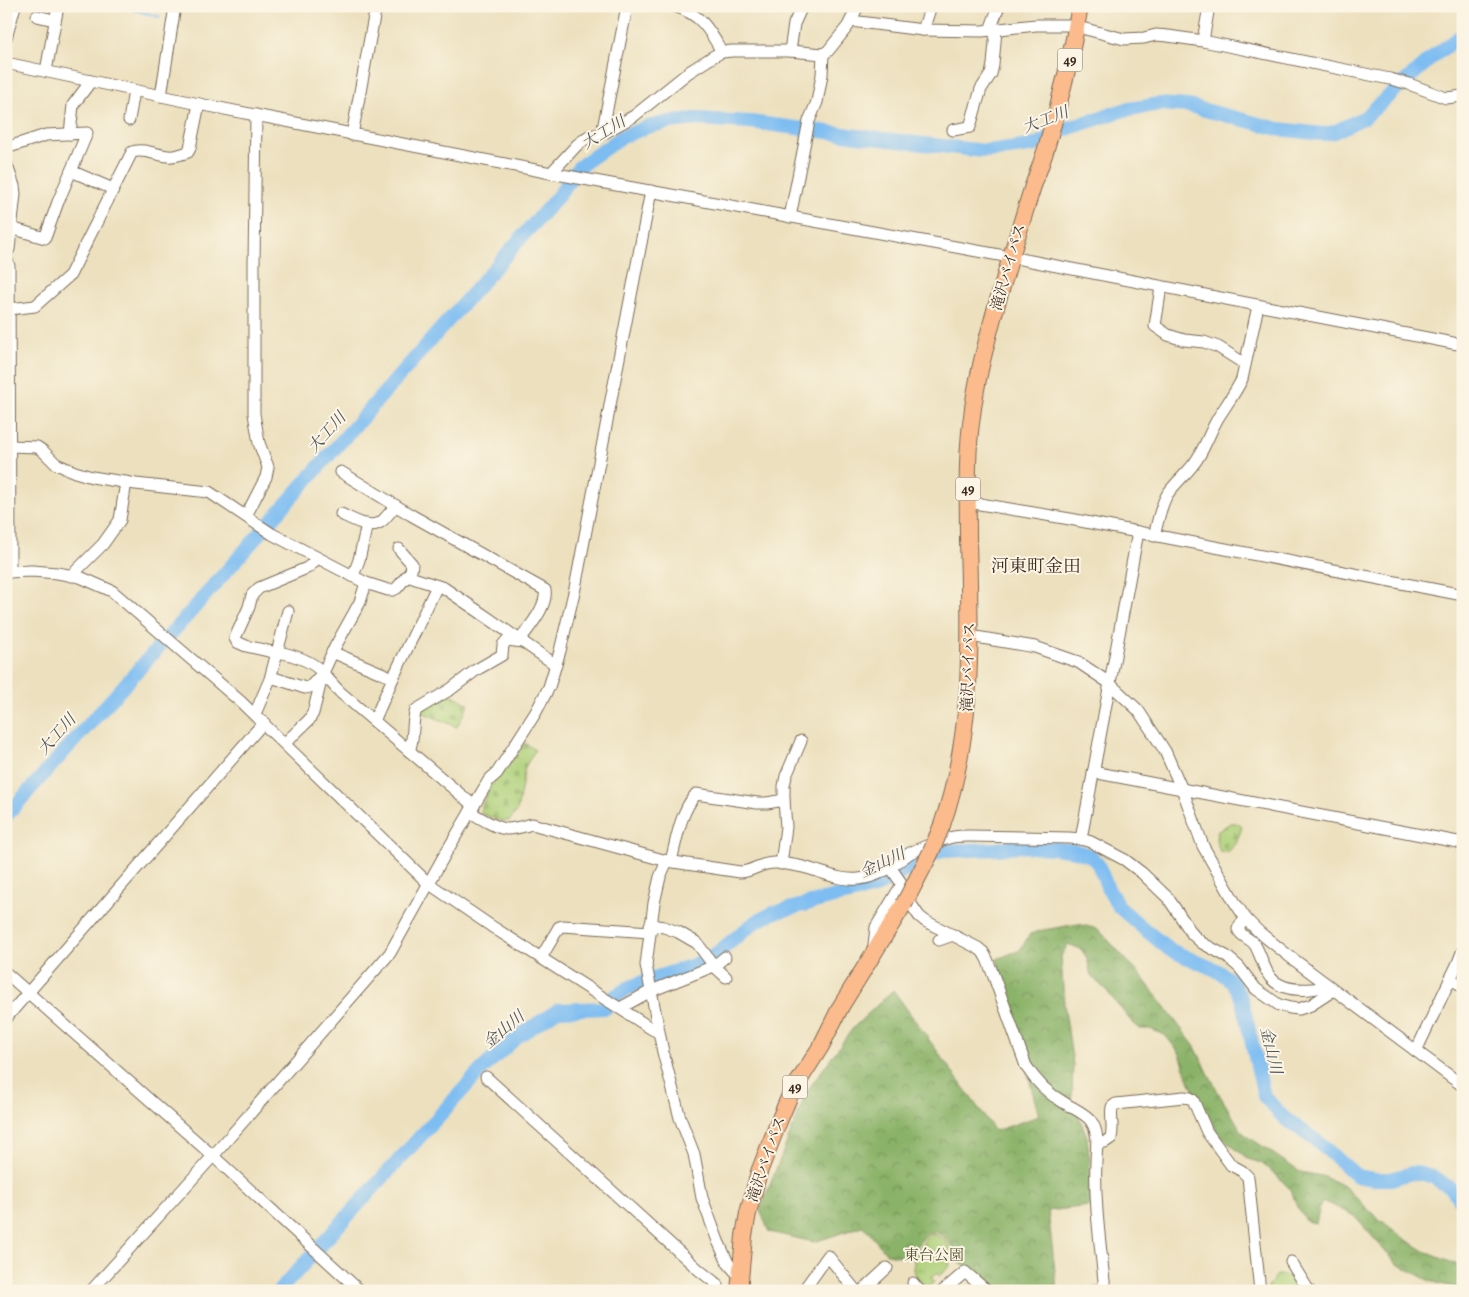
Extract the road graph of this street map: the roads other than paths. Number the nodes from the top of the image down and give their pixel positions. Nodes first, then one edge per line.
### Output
1 (15, 6) edge
2 (58, 6) edge
3 (175, 6) edge
4 (376, 6) edge
5 (626, 6) edge
6 (674, 6) edge
7 (802, 6) edge
8 (858, 6) edge
9 (931, 6) edge
10 (999, 6) edge
11 (1080, 6) edge
12 (1209, 6) edge
13 (36, 16) dead end
14 (54, 20) junction
15 (851, 21) junction
16 (1076, 26) junction
17 (923, 30) junction
18 (993, 30) junction
19 (6, 38) edge
20 (1203, 41) junction
21 (790, 51) junction
22 (722, 52) junction
23 (823, 54) junction
24 (6, 63) edge
25 (46, 71) junction
26 (91, 81) junction
27 (134, 91) junction
28 (160, 96) junction
29 (1463, 96) edge
30 (199, 104) junction
31 (256, 115) junction
32 (129, 120) dead end
33 (953, 130) dead end
34 (70, 134) junction
35 (602, 134) junction
36 (352, 135) junction
37 (6, 148) edge
38 (6, 163) edge
39 (71, 171) junction
40 (551, 173) junction
41 (113, 189) junction
42 (651, 191) junction
43 (790, 217) junction
44 (11, 228) junction
45 (6, 253) edge
46 (6, 257) edge
47 (1010, 258) junction
48 (1161, 287) junction
49 (1258, 306) junction
50 (10, 309) junction
51 (8, 328) edge
52 (1463, 346) edge
53 (1245, 364) junction
54 (10, 446) junction
55 (342, 472) dead end
56 (126, 482) junction
57 (968, 502) junction
58 (396, 506) junction
59 (341, 514) dead end
60 (246, 516) junction
61 (366, 524) junction
62 (1138, 532) junction
63 (1154, 536) junction
64 (399, 549) dead end
65 (316, 557) junction
66 (8, 572) edge
67 (71, 576) junction
68 (353, 576) junction
69 (407, 576) junction
70 (366, 583) junction
71 (437, 586) junction
72 (1463, 594) edge
73 (288, 611) dead end
74 (970, 636) junction
75 (521, 641) junction
76 (277, 652) junction
77 (332, 652) junction
78 (556, 665) junction
79 (323, 673) junction
80 (271, 677) junction
81 (393, 678) junction
82 (1110, 684) junction
83 (255, 714) junction
84 (374, 721) junction
85 (264, 722) junction
86 (801, 741) dead end
87 (285, 743) junction
88 (409, 751) junction
89 (1093, 772) junction
90 (1182, 789) junction
91 (784, 800) junction
92 (472, 809) junction
93 (1080, 839) junction
94 (1463, 843) edge
95 (669, 861) junction
96 (781, 864) junction
97 (891, 868) junction
98 (428, 883) junction
99 (900, 888) junction
100 (1246, 918) junction
101 (650, 929) junction
102 (953, 935) junction
103 (939, 940) dead end
104 (877, 950) junction
105 (1463, 950) edge
106 (725, 957) dead end
107 (541, 958) junction
108 (714, 966) junction
109 (6, 973) edge
110 (726, 977) dead end
111 (1450, 979) junction
112 (1463, 986) edge
113 (1332, 988) junction
114 (29, 992) junction
115 (651, 992) junction
116 (620, 1008) junction
117 (6, 1018) edge
118 (658, 1032) junction
119 (1416, 1051) junction
120 (486, 1077) dead end
121 (1463, 1086) edge
122 (1097, 1144) junction
123 (213, 1156) junction
124 (1291, 1262) dead end
125 (887, 1268) dead end
126 (739, 1284) edge
127 (91, 1291) edge
128 (360, 1291) edge
129 (718, 1291) edge
130 (803, 1291) edge
131 (856, 1291) edge
132 (862, 1291) edge
133 (943, 1291) edge
134 (987, 1291) edge
135 (1105, 1291) edge
136 (1260, 1291) edge
137 (1309, 1291) edge

1 - 19 street
2 - 14 street
3 - 28 street
4 - 36 street
5 - 35 street
6 - 22 street
7 - 21 street
8 - 15 street
9 - 17 street
10 - 18 street
11 - 16 highway, 滝沢バイパス / 49
12 - 20 street
13 - 14 street
14 - 25 street
15 - 17 street
15 - 23 street
16 - 18 street
16 - 20 street
16 - 47 highway, 滝沢バイパス / 49
17 - 18 street
18 - 33 street
20 - 29 street
21 - 22 street
21 - 23 street
22 - 35 street
23 - 43 street
24 - 25 street
25 - 26 street
26 - 27 street
26 - 34 street
27 - 28 street
27 - 32 street
28 - 30 street
30 - 31 street
30 - 41 street
31 - 36 street
31 - 60 street
34 - 37 street
34 - 39 street
35 - 40 street
36 - 40 street
38 - 44 street
39 - 41 street
39 - 44 street
40 - 42 street
41 - 50 street
42 - 43 street
42 - 78 street
43 - 47 street
44 - 45 street
46 - 50 street
47 - 48 street
47 - 57 highway, 滝沢バイパス / 49
48 - 49 street
48 - 53 street
49 - 52 street
49 - 53 street
50 - 51 street
51 - 54 street
53 - 63 street
54 - 56 street
54 - 66 street
55 - 58 street
56 - 60 street
56 - 67 street
57 - 62 street
57 - 74 highway, 滝沢バイパス / 49
58 - 61 street
58 - 75 street
59 - 61 street
60 - 65 street
61 - 68 street
62 - 63 street
62 - 82 street
63 - 72 street
64 - 69 street
65 - 68 street
65 - 76 street
66 - 67 street
67 - 83 street
68 - 70 street
69 - 70 street
69 - 71 street
70 - 77 street
71 - 75 street
71 - 81 street
73 - 76 street
74 - 82 street
74 - 104 highway, 滝沢バイパス / 49, bridge
75 - 78 street
75 - 88 street
76 - 79 street
76 - 80 street
77 - 79 street
77 - 81 street
78 - 92 street
79 - 80 street
79 - 84 street
79 - 87 street
80 - 83 street
81 - 84 street
82 - 89 street
82 - 90 street
83 - 85 street
84 - 88 street
85 - 87 street
85 - 114 street
86 - 91 street
87 - 98 street
88 - 92 street
89 - 90 street
89 - 93 street
90 - 94 street
90 - 100 street
91 - 95 street
91 - 96 street
92 - 95 street
92 - 98 street
93 - 97 street
93 - 113 street
95 - 96 street
95 - 101 street
96 - 97 street
97 - 99 street
98 - 107 street
98 - 123 street
99 - 102 street
99 - 104 street
100 - 113 street
100 - 113 street
101 - 107 street
101 - 108 street
101 - 115 street
102 - 103 street
102 - 122 street
104 - 126 highway, 滝沢バイパス / 49
105 - 111 street
106 - 108 street
107 - 116 street
108 - 110 street
108 - 115 street
109 - 114 street
111 - 112 street
111 - 119 street
113 - 119 street
114 - 117 street
114 - 123 street
115 - 116 street
115 - 118 street
116 - 118 street
118 - 126 street
119 - 121 street
120 - 129 street
122 - 135 street
122 - 136 street
123 - 127 street
123 - 128 street
124 - 137 street
125 - 132 street
130 - 131 street
133 - 134 street

